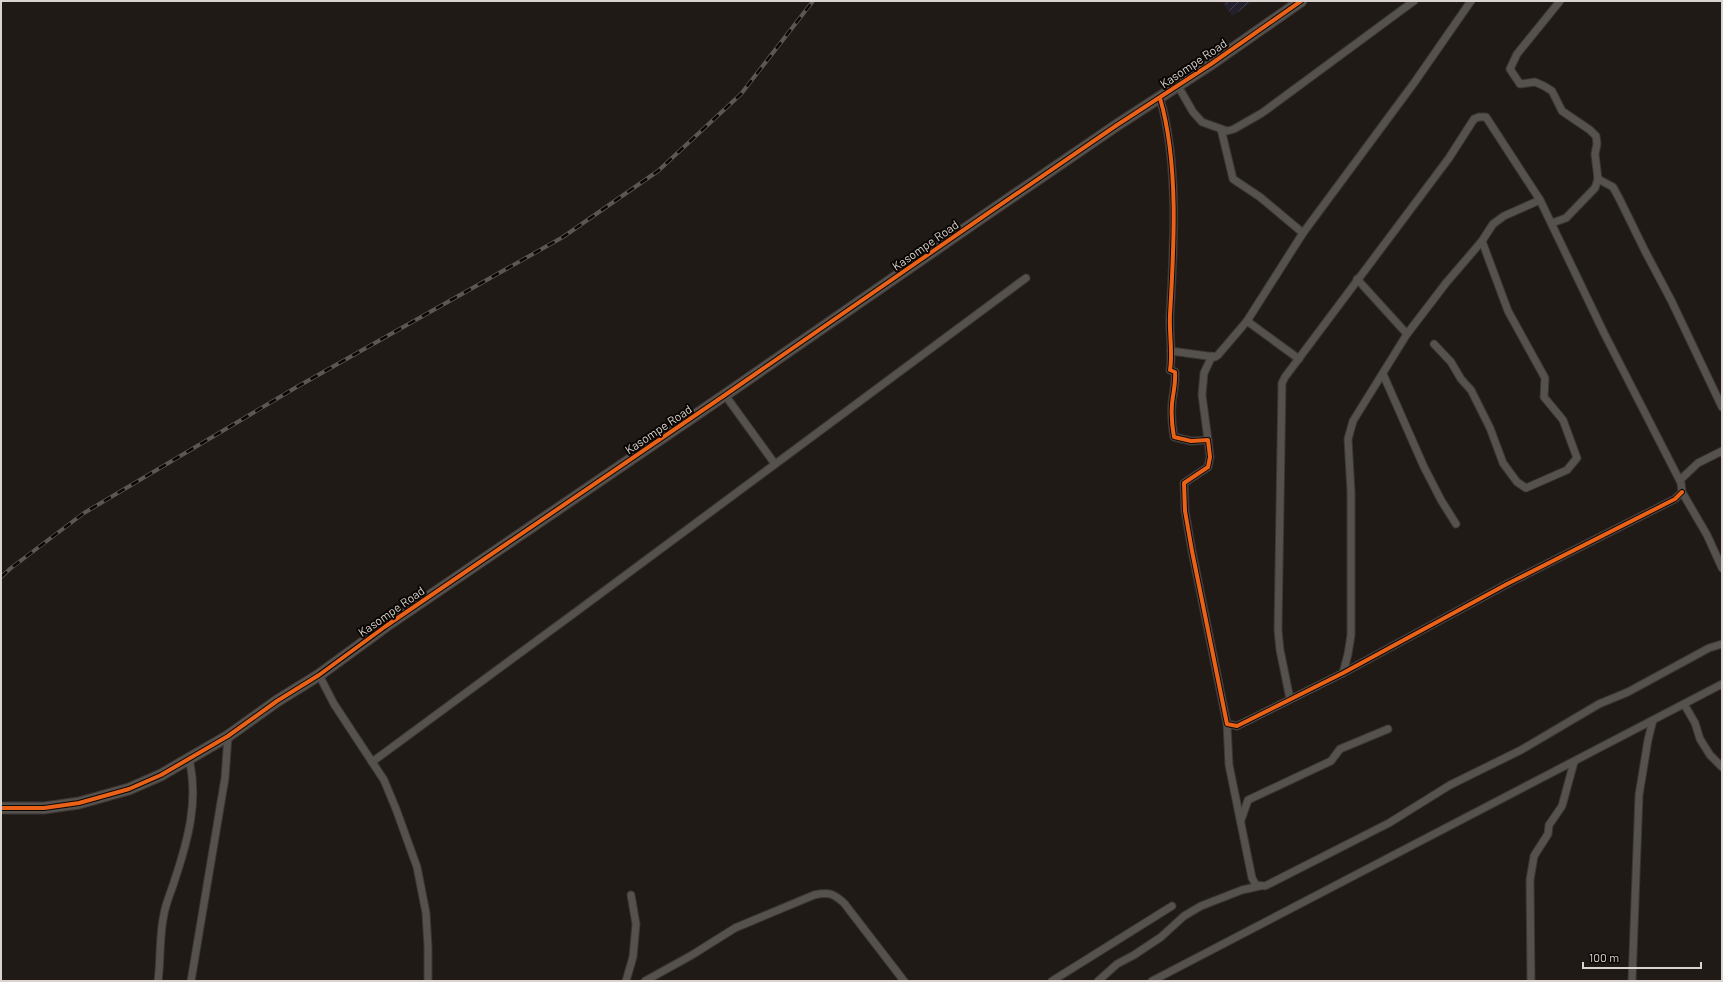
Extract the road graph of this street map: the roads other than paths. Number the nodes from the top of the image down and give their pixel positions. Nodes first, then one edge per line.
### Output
1 (1301, 1) edge
2 (1414, 1) edge
3 (1471, 1) edge
4 (1560, 1) edge
5 (1178, 86) junction
6 (1160, 98) junction
7 (1221, 130) junction
8 (1598, 180) junction
9 (1540, 200) junction
10 (1552, 223) junction
11 (1303, 233) junction
12 (1482, 241) junction
13 (1026, 278) dead end
14 (1357, 279) junction
15 (1247, 321) junction
16 (1407, 334) junction
17 (1434, 344) dead end
18 (1171, 351) junction
19 (1212, 356) junction
20 (1299, 359) junction
21 (1382, 374) junction
22 (726, 395) junction
23 (1722, 407) edge
24 (1208, 440) junction
25 (1722, 451) edge
26 (775, 464) junction
27 (1680, 480) junction
28 (1682, 492) junction
29 (1456, 524) dead end
30 (1722, 568) edge
31 (1722, 644) edge
32 (1342, 673) junction
33 (319, 675) junction
34 (1722, 684) edge
35 (1290, 699) junction
36 (1684, 704) junction
37 (1653, 720) junction
38 (1227, 724) junction
39 (1388, 729) dead end
40 (228, 736) junction
41 (189, 759) junction
42 (372, 762) junction
43 (1574, 762) junction
44 (1722, 767) edge
45 (1, 808) edge
46 (1241, 821) junction
47 (1260, 886) junction
48 (631, 895) dead end
49 (1172, 906) dead end
50 (158, 981) edge
51 (191, 981) edge
52 (428, 981) edge
53 (626, 981) edge
54 (645, 981) edge
55 (904, 981) edge
56 (1052, 981) edge
57 (1098, 981) edge
58 (1152, 981) edge
59 (1531, 981) edge
60 (1632, 981) edge

1 - 5 street, Kasompe Road
2 - 7 street
3 - 11 street
4 - 8 street
5 - 6 street, Kasompe Road
5 - 7 street
6 - 18 street
6 - 22 street, Kasompe Road
7 - 11 street
8 - 10 street
8 - 23 street
9 - 10 street
9 - 12 street
9 - 14 street
10 - 27 street
11 - 15 street
12 - 16 street
12 - 17 street
13 - 26 street
14 - 16 street
14 - 20 street
15 - 19 street
15 - 20 street
16 - 21 street
18 - 19 street
18 - 24 street
19 - 24 street
20 - 35 street
21 - 29 street
21 - 32 street
22 - 26 street
22 - 33 street, Kasompe Road
24 - 38 street
25 - 27 street
26 - 42 street
27 - 28 street
28 - 30 street
28 - 32 street
31 - 47 street
32 - 35 street
33 - 40 street, Kasompe Road
33 - 42 street
34 - 36 street
35 - 38 street
36 - 37 street
36 - 44 street
37 - 43 street
37 - 60 street
38 - 46 street
39 - 46 street
40 - 41 street, Kasompe Road
40 - 51 street
41 - 45 street, Kasompe Road
41 - 50 street
42 - 52 street
43 - 58 street
43 - 59 street
46 - 47 street
47 - 57 street
48 - 53 street
49 - 56 street
54 - 55 street

